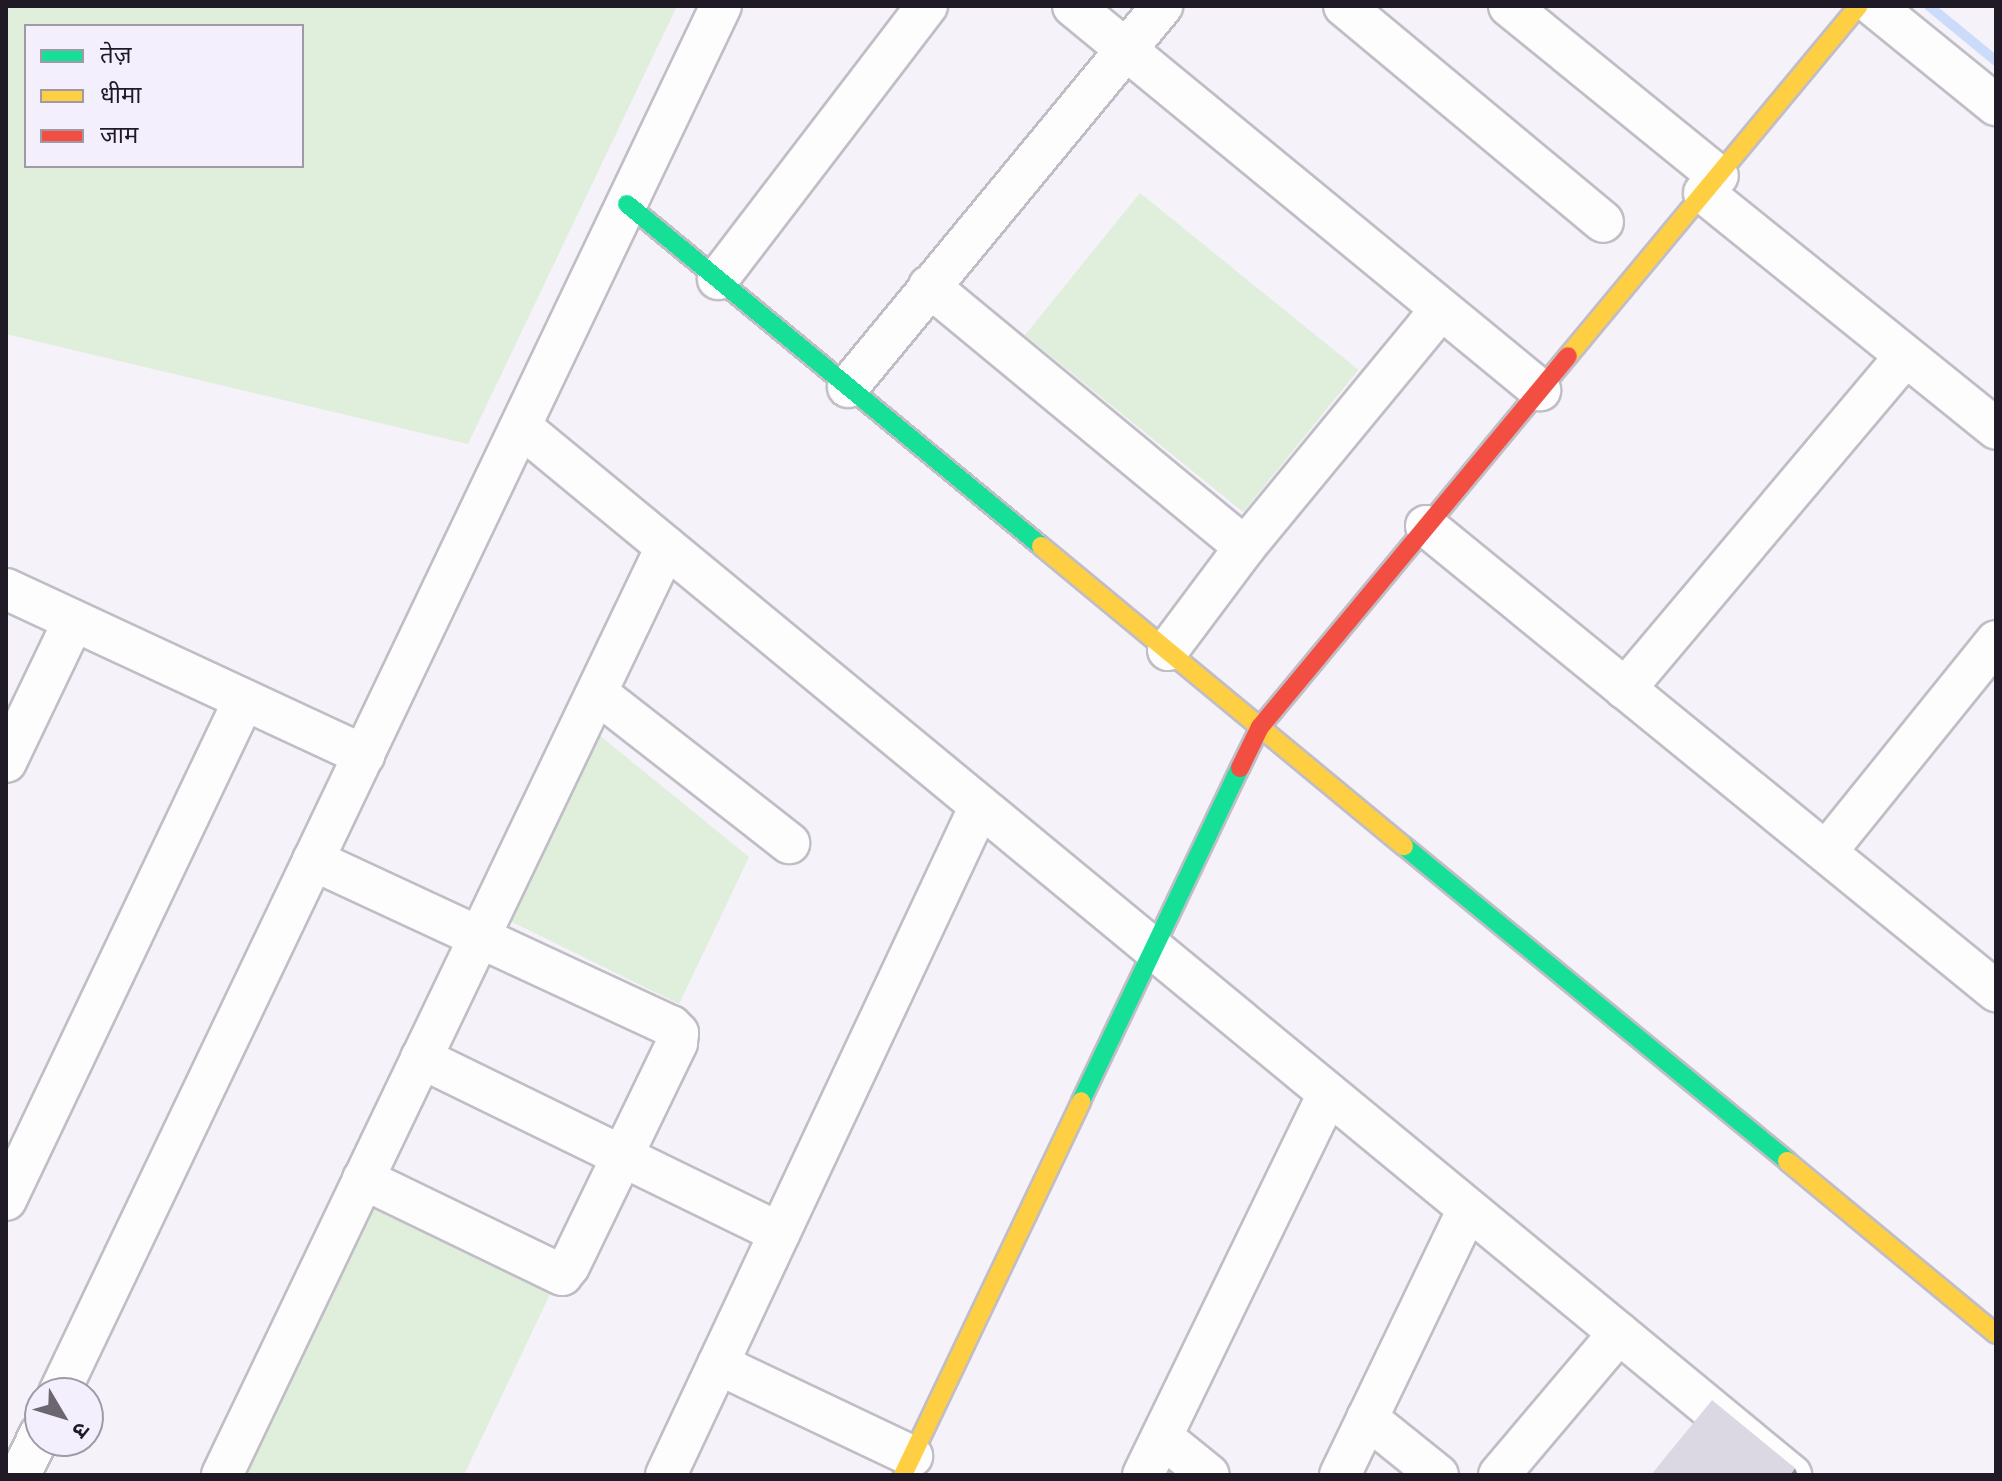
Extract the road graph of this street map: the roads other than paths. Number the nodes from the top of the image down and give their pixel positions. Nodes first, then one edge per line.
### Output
1 (721, 6) edge
2 (927, 6) edge
3 (1073, 6) edge
4 (1162, 6) edge
5 (1344, 6) edge
6 (1509, 6) edge
7 (1859, 6) edge
8 (1874, 6) edge
9 (1126, 49) junction
10 (1996, 105) edge
11 (1711, 184) junction
12 (627, 204) junction
13 (1603, 222) dead end
14 (718, 279) junction
15 (929, 286) junction
16 (1441, 309) junction
17 (1905, 356) junction
18 (848, 387) junction
19 (1540, 390) junction
20 (521, 427) junction
21 (1996, 429) edge
22 (1426, 526) junction
23 (666, 547) junction
24 (1245, 547) junction
25 (6, 589) edge
26 (73, 622) junction
27 (1168, 650) junction
28 (1992, 654) edge
29 (1625, 689) junction
30 (597, 693) junction
31 (244, 700) junction
32 (1260, 727) junction
33 (364, 755) junction
34 (6, 762) edge
35 (980, 806) junction
36 (789, 843) dead end
37 (1826, 852) junction
38 (313, 860) junction
39 (479, 937) junction
40 (1154, 950) junction
41 (1996, 991) edge
42 (421, 1058) junction
43 (1328, 1094) junction
44 (621, 1156) junction
45 (363, 1179) junction
46 (6, 1200) edge
47 (1468, 1209) junction
48 (780, 1233) junction
49 (1619, 1333) junction
50 (1996, 1334) edge
51 (718, 1364) junction
52 (67, 1377) edge
53 (1367, 1418) junction
54 (1162, 1437) junction
55 (29, 1457) edge
56 (907, 1466) edge
57 (20, 1475) edge
58 (222, 1475) edge
59 (666, 1475) edge
60 (1143, 1475) edge
61 (1209, 1475) edge
62 (1340, 1475) edge
63 (1438, 1475) edge
64 (1499, 1475) edge
65 (1791, 1475) edge

1 - 12 street
2 - 14 street
3 - 9 street
4 - 9 street
5 - 13 street
6 - 11 street
7 - 11 street
8 - 10 street
9 - 15 street
9 - 16 street
11 - 17 street
11 - 19 street
12 - 14 street
12 - 20 street
14 - 18 street
15 - 18 street
15 - 24 street
16 - 19 street
16 - 24 street
17 - 21 street
17 - 29 street
18 - 27 street
19 - 22 street
20 - 23 street
20 - 33 street
22 - 29 street
22 - 32 street
23 - 30 street
23 - 35 street
24 - 27 street
25 - 26 street
26 - 31 street
26 - 34 street
27 - 32 street
28 - 37 street
29 - 37 street
30 - 36 street
30 - 39 street
31 - 33 street
31 - 46 street
32 - 40 street
32 - 50 street
33 - 38 street
35 - 40 street
35 - 48 street
37 - 41 street
38 - 39 street
38 - 52 street
39 - 42 street
39 - 44 street
40 - 43 street
40 - 56 street
42 - 44 street
42 - 45 street
43 - 47 street
43 - 54 street
44 - 45 street
44 - 48 street
45 - 58 street
47 - 49 street
47 - 53 street
48 - 51 street
49 - 64 street
49 - 65 street
51 - 56 street
51 - 59 street
53 - 62 street
53 - 63 street
54 - 60 street
54 - 61 street
55 - 57 street

